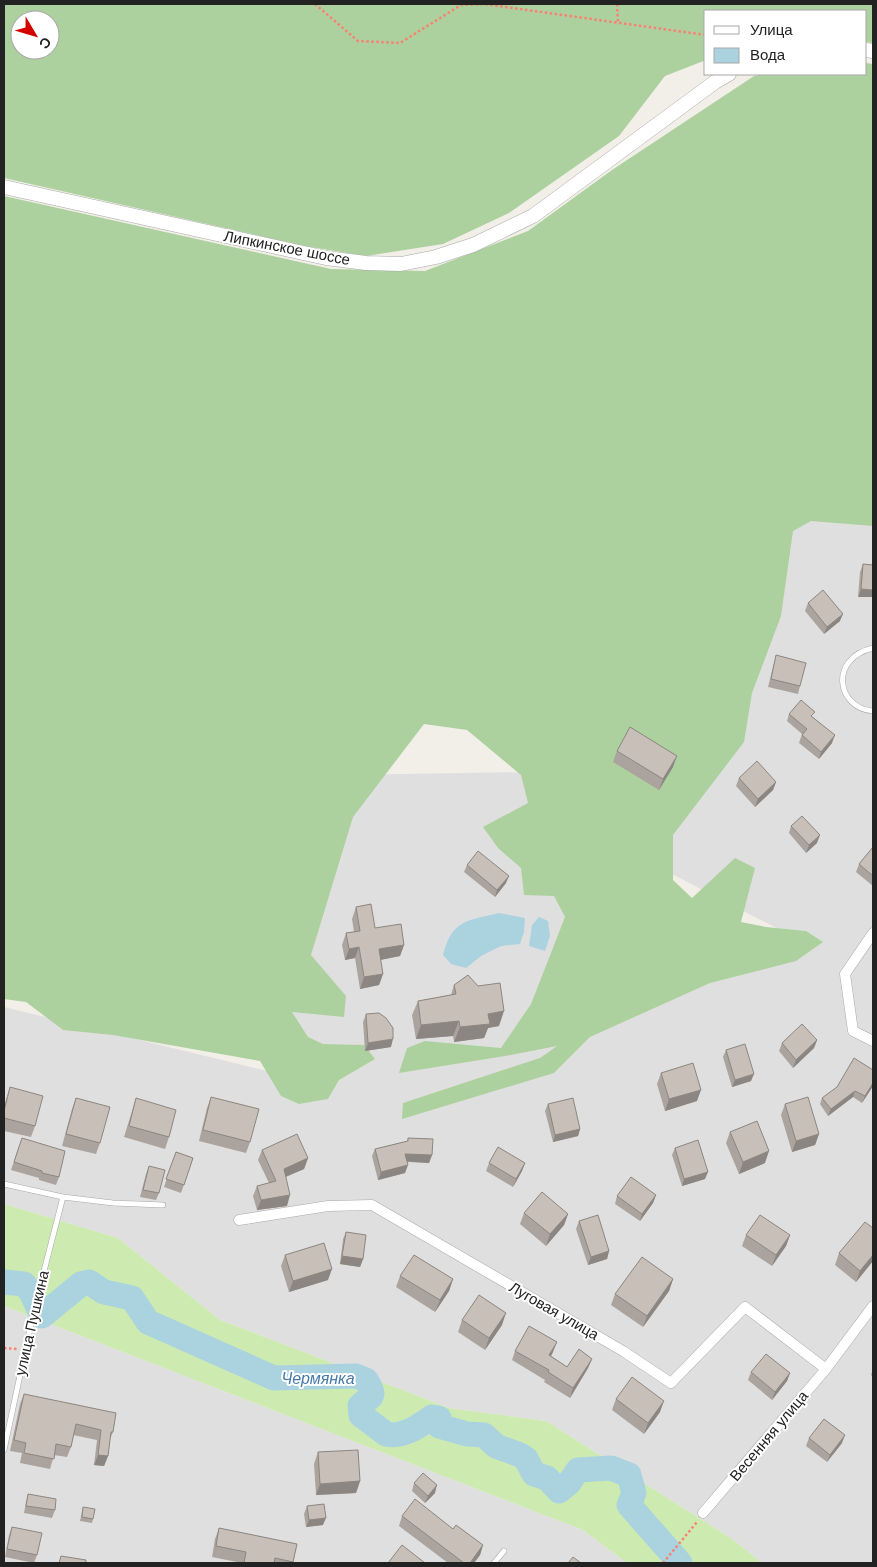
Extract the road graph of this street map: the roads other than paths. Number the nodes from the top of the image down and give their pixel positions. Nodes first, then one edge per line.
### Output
1 (727, 75) edge
2 (4, 187) edge
3 (873, 648) edge
4 (873, 711) edge
5 (873, 933) edge
6 (873, 1041) edge
7 (4, 1184) edge
8 (63, 1197) junction
9 (163, 1205) dead end
10 (239, 1220) dead end
11 (873, 1306) edge
12 (826, 1369) junction
13 (4, 1450) edge
14 (703, 1513) road end
15 (504, 1550) dead end
16 (494, 1563) edge

1 - 2 street, Липкинское шоссе
3 - 4 lane
5 - 6 street
7 - 8 lane
8 - 9 lane
8 - 13 lane, улица Пушкина
10 - 12 street, Луговая улица
11 - 12 street, Весенняя улица
12 - 14 street, Весенняя улица
15 - 16 lane

